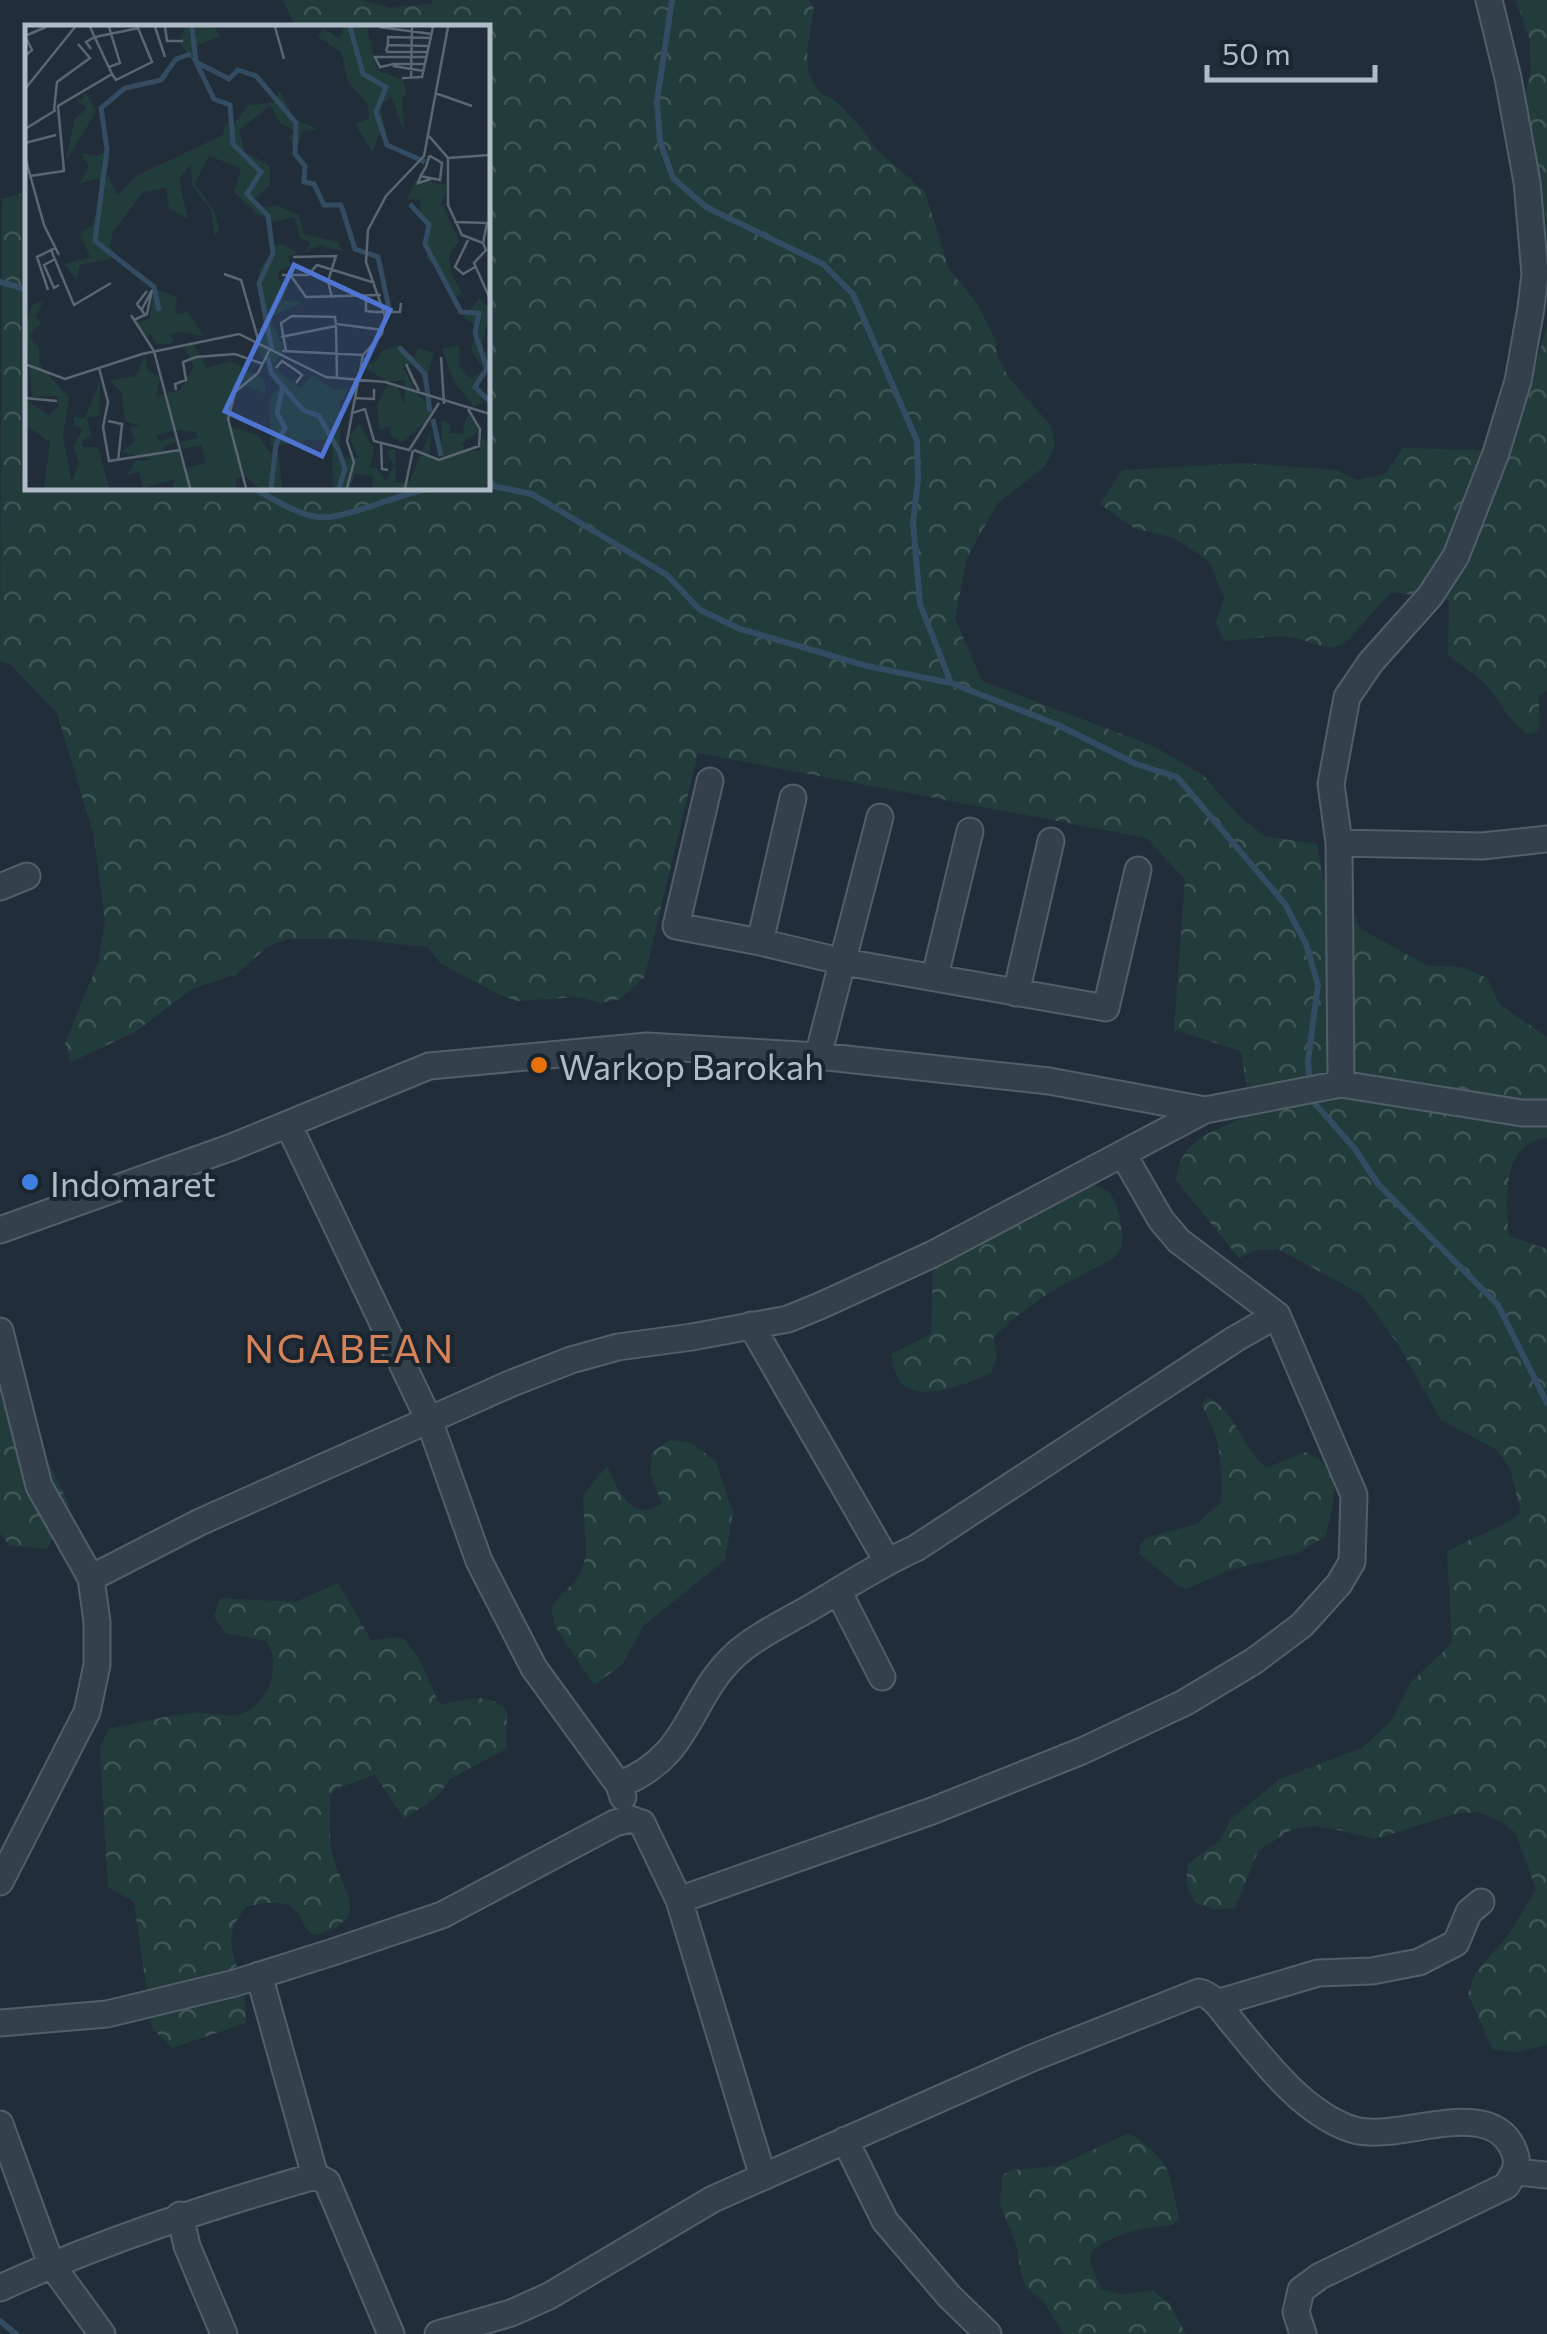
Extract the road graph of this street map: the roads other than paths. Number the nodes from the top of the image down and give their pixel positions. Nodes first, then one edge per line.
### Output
1 (1489, 0) edge
2 (710, 782) dead end
3 (794, 798) dead end
4 (880, 817) dead end
5 (970, 831) dead end
6 (1547, 838) edge
7 (1051, 842) dead end
8 (1339, 844) junction
9 (1138, 870) dead end
10 (27, 876) dead end
11 (0, 887) edge
12 (760, 942) junction
13 (844, 962) junction
14 (934, 976) junction
15 (1016, 993) junction
16 (818, 1056) junction
17 (1331, 1086) junction
18 (1205, 1110) junction
19 (1535, 1113) edge
20 (288, 1124) junction
21 (1547, 1136) edge
22 (1123, 1154) junction
23 (0, 1230) edge
24 (1277, 1314) junction
25 (752, 1325) junction
26 (0, 1331) edge
27 (429, 1420) junction
28 (887, 1561) junction
29 (91, 1578) junction
30 (838, 1592) junction
31 (882, 1677) dead end
32 (619, 1785) junction
33 (630, 1818) junction
34 (0, 1882) edge
35 (680, 1900) junction
36 (1480, 1902) dead end
37 (259, 1975) junction
38 (1217, 2003) junction
39 (0, 2023) edge
40 (0, 2124) edge
41 (844, 2140) junction
42 (1516, 2172) junction
43 (1547, 2175) edge
44 (315, 2176) junction
45 (763, 2176) junction
46 (180, 2216) junction
47 (51, 2264) junction
48 (0, 2288) edge
49 (102, 2334) edge
50 (224, 2334) edge
51 (391, 2334) edge
52 (438, 2334) edge
53 (988, 2334) edge
54 (1304, 2334) edge

1 - 8 street
2 - 12 street
3 - 12 street
4 - 13 street
5 - 14 street
6 - 8 street
7 - 15 street
8 - 17 street
9 - 15 street
10 - 11 street
12 - 13 street
13 - 14 street
13 - 16 street
14 - 15 street
16 - 18 street
16 - 20 street
17 - 18 street
17 - 19 street
18 - 22 street
19 - 21 street
20 - 23 street
20 - 27 street
22 - 24 street
22 - 25 street
24 - 28 street
24 - 35 street
25 - 27 street
25 - 28 street
26 - 29 street
27 - 29 street
27 - 32 street
28 - 30 street
29 - 34 street
30 - 31 street
30 - 32 street
32 - 33 street
33 - 35 street
33 - 37 street
35 - 45 street
36 - 38 street
37 - 39 street
37 - 44 street
38 - 41 street
38 - 42 street
40 - 47 street
41 - 45 street
41 - 53 street
42 - 43 street
42 - 54 street
44 - 46 street
44 - 51 street
45 - 52 street
46 - 47 street
46 - 50 street
47 - 48 street
47 - 49 street

